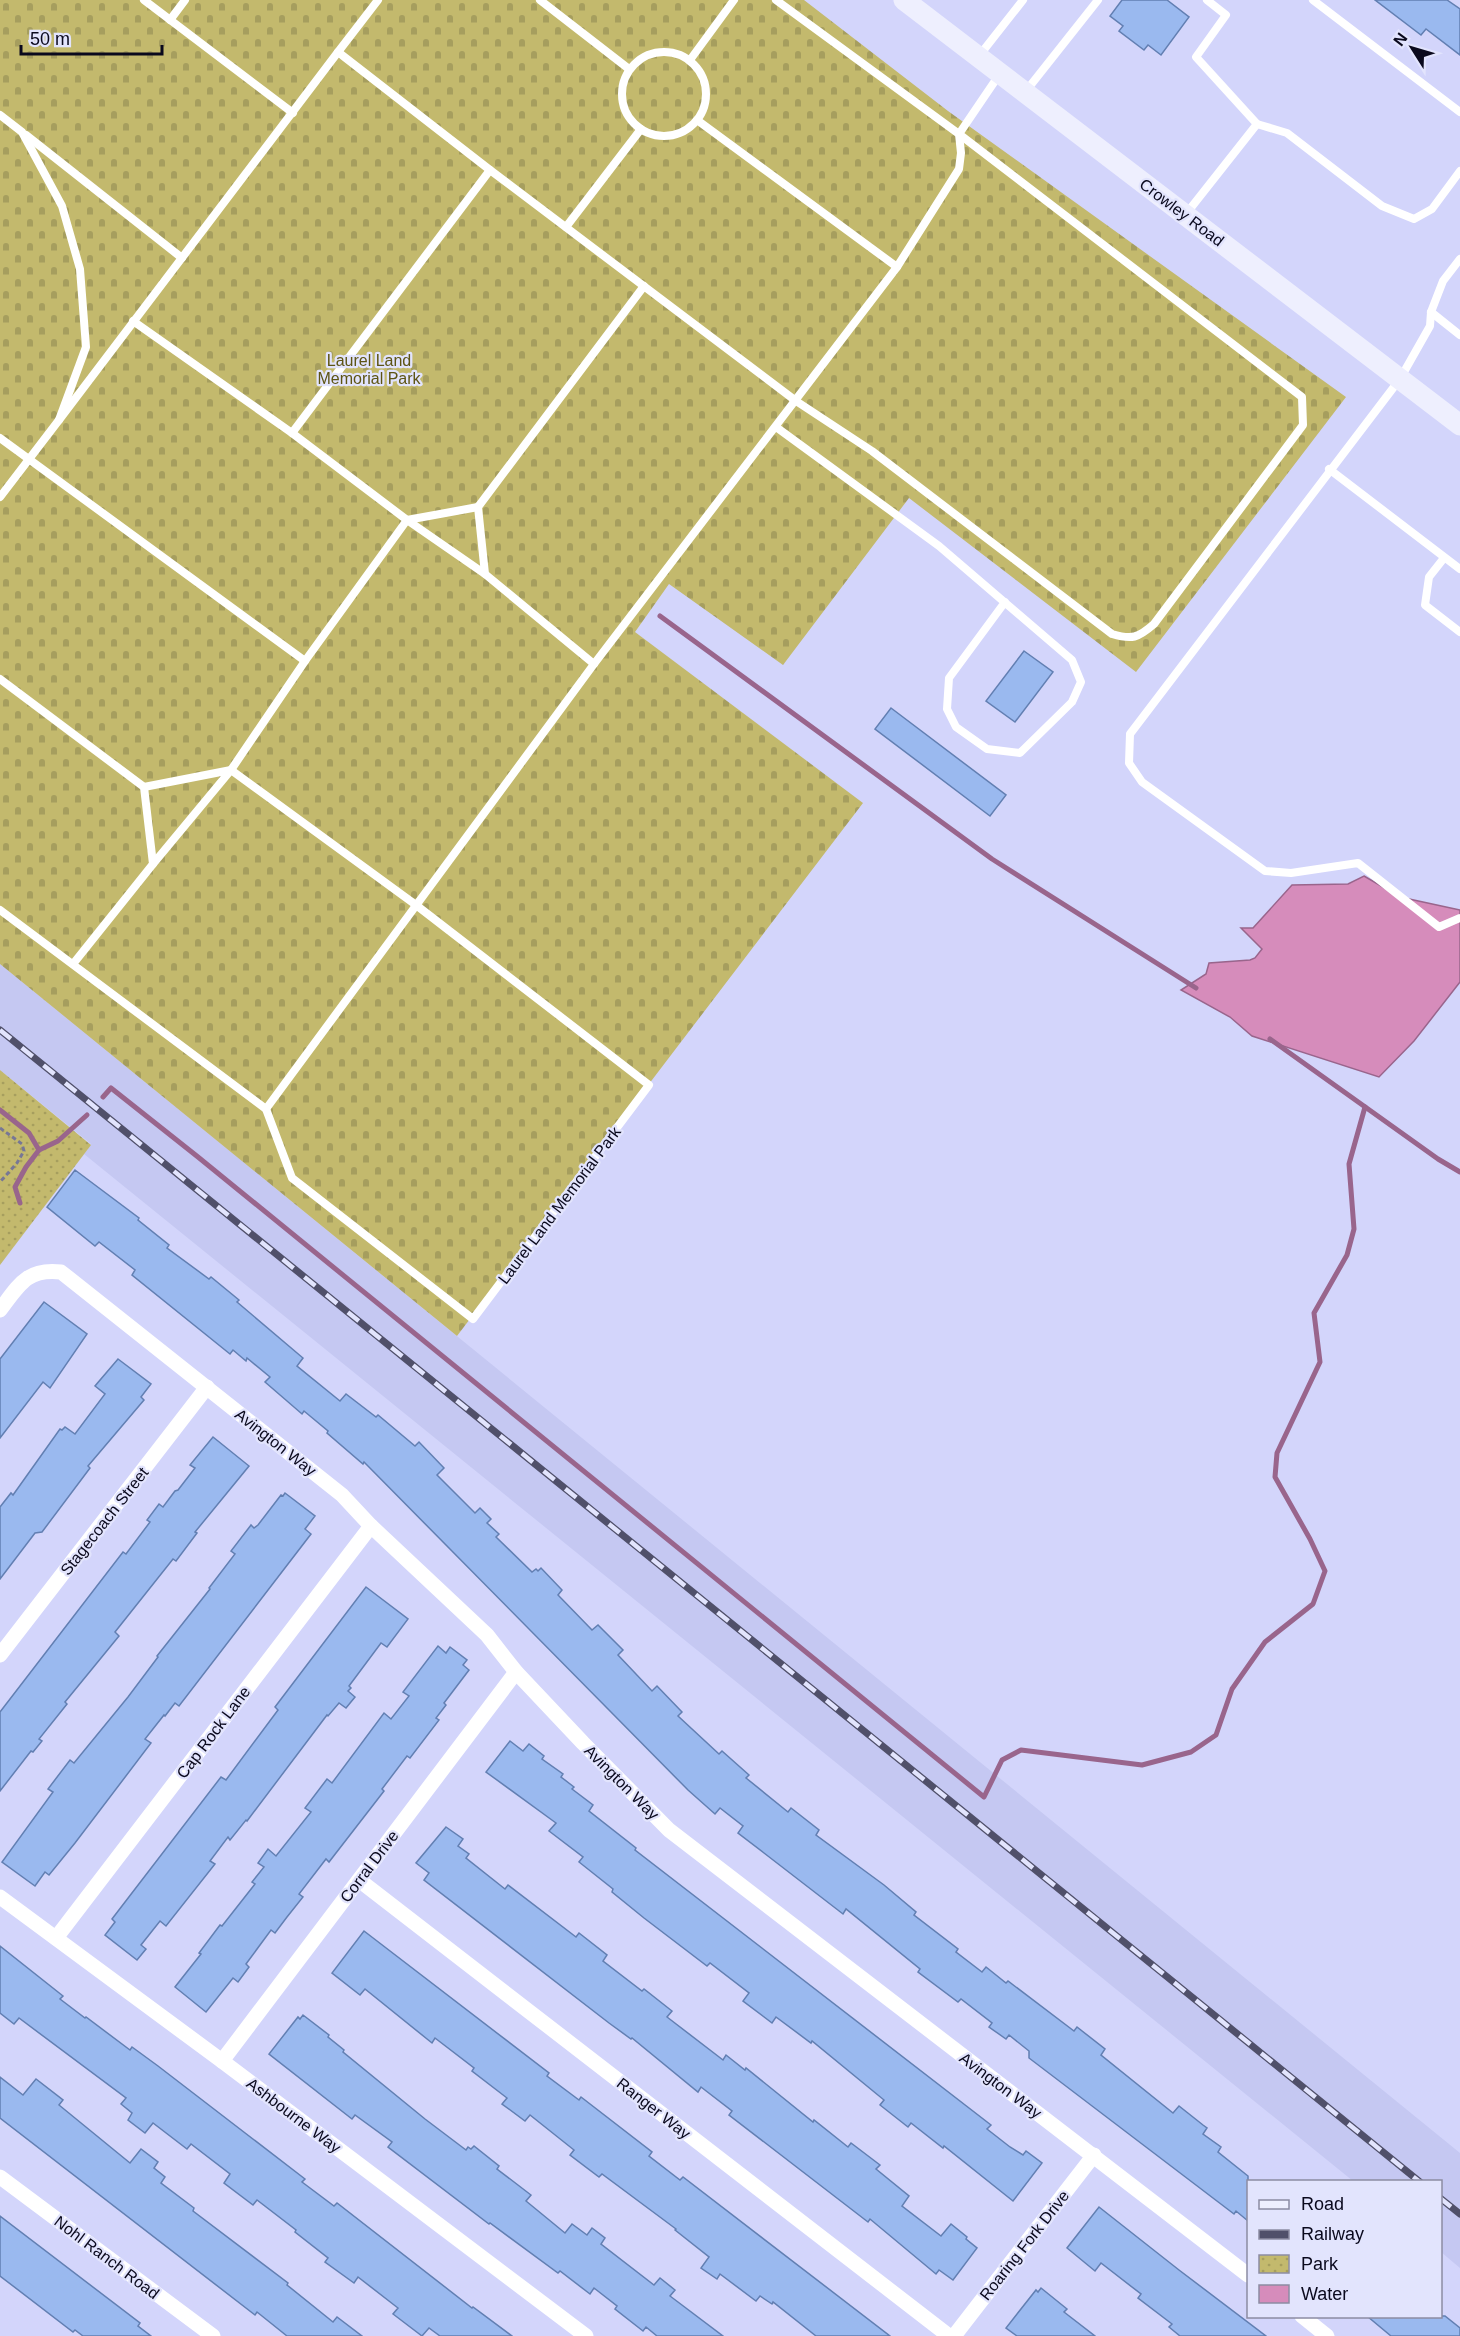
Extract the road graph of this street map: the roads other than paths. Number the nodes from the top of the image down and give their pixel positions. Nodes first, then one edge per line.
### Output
1 (144, 0) edge
2 (185, 0) edge
3 (378, 0) edge
4 (540, 0) edge
5 (734, 0) edge
6 (776, 0) edge
7 (904, 0) edge
8 (1023, 0) edge
9 (1098, 0) edge
10 (1207, 0) edge
11 (1313, 0) edge
12 (170, 20) junction
13 (338, 52) junction
14 (978, 57) junction
15 (690, 60) junction
16 (630, 69) junction
17 (1000, 74) junction
18 (1025, 93) junction
19 (1460, 112) edge
20 (293, 113) junction
21 (0, 115) edge
22 (697, 120) junction
23 (1257, 124) junction
24 (641, 129) junction
25 (22, 132) junction
26 (959, 134) junction
27 (490, 170) junction
28 (1460, 171) edge
29 (1185, 215) junction
30 (566, 227) junction
31 (182, 258) junction
32 (1460, 259) edge
33 (897, 267) junction
34 (644, 286) junction
35 (1431, 312) junction
36 (133, 321) junction
37 (1460, 335) edge
38 (1400, 379) junction
39 (796, 401) junction
40 (59, 420) junction
41 (1460, 425) edge
42 (776, 427) junction
43 (292, 433) junction
44 (0, 438) edge
45 (28, 459) junction
46 (1329, 469) junction
47 (0, 497) edge
48 (478, 507) junction
49 (407, 520) junction
50 (1444, 558) junction
51 (1460, 569) edge
52 (485, 574) junction
53 (1005, 603) junction
54 (1460, 632) edge
55 (305, 661) junction
56 (594, 664) junction
57 (0, 680) edge
58 (231, 770) junction
59 (144, 787) junction
60 (153, 864) junction
61 (416, 905) junction
62 (0, 910) edge
63 (1460, 918) edge
64 (73, 964) junction
65 (266, 1109) junction
66 (0, 1310) edge
67 (207, 1387) junction
68 (371, 1526) junction
69 (0, 1655) edge
70 (516, 1672) junction
71 (359, 1880) junction
72 (0, 1897) edge
73 (56, 1938) junction
74 (222, 2061) junction
75 (1094, 2155) junction
76 (0, 2177) edge
77 (1247, 2274) edge
78 (1304, 2318) edge
79 (213, 2336) edge
80 (586, 2336) edge
81 (949, 2336) edge
82 (954, 2336) edge
83 (1327, 2336) edge

1 - 12 lane
2 - 12 lane
3 - 13 lane
4 - 16 lane
5 - 15 lane
6 - 26 lane
7 - 14 main road, Crowley Road
8 - 14 lane
9 - 18 lane
10 - 23 lane
11 - 19 lane
12 - 20 lane
13 - 20 lane
13 - 27 lane
14 - 17 main road, Crowley Road
15 - 16 lane
15 - 22 lane
16 - 24 lane
17 - 18 main road, Crowley Road
17 - 26 lane
18 - 29 main road, Crowley Road
20 - 31 lane
21 - 25 lane
22 - 24 lane
22 - 33 lane
23 - 28 lane
23 - 29 lane
24 - 30 lane
25 - 31 lane
25 - 40 lane
26 - 33 lane
26 - 39 lane
27 - 30 lane
27 - 43 lane
29 - 38 main road, Crowley Road
30 - 34 lane
31 - 36 lane
32 - 35 lane
33 - 39 lane
34 - 39 lane
34 - 48 lane
35 - 37 lane
35 - 38 lane
36 - 40 lane
36 - 43 lane
38 - 41 main road, Crowley Road
38 - 46 lane
39 - 42 lane
40 - 45 lane
42 - 53 lane
42 - 56 lane
43 - 49 lane
44 - 45 lane
45 - 47 lane
45 - 55 lane
46 - 50 lane
46 - 63 lane
48 - 49 lane
48 - 52 lane
49 - 52 lane
49 - 55 lane
50 - 51 lane
50 - 54 lane
52 - 56 lane
53 - 53 lane
55 - 58 lane
56 - 61 lane
57 - 59 lane
58 - 59 lane
58 - 60 lane
58 - 61 lane, Laurel Land Memorial Park
59 - 60 lane
60 - 64 lane
61 - 65 lane
61 - 65 lane, Laurel Land Memorial Park
62 - 64 lane
64 - 65 lane
66 - 67 street, Avington Way
67 - 68 street, Avington Way
67 - 69 street, Stagecoach Street
68 - 70 street, Avington Way
68 - 73 street, Cap Rock Lane
70 - 71 street, Corral Drive
70 - 75 street, Avington Way
71 - 74 street, Corral Drive
71 - 81 street, Ranger Way
72 - 73 street, Ashbourne Way
73 - 74 street, Ashbourne Way
74 - 80 street, Ashbourne Way
75 - 77 street, Avington Way
75 - 82 street, Roaring Fork Drive
76 - 79 street, Nohl Ranch Road
78 - 83 street

